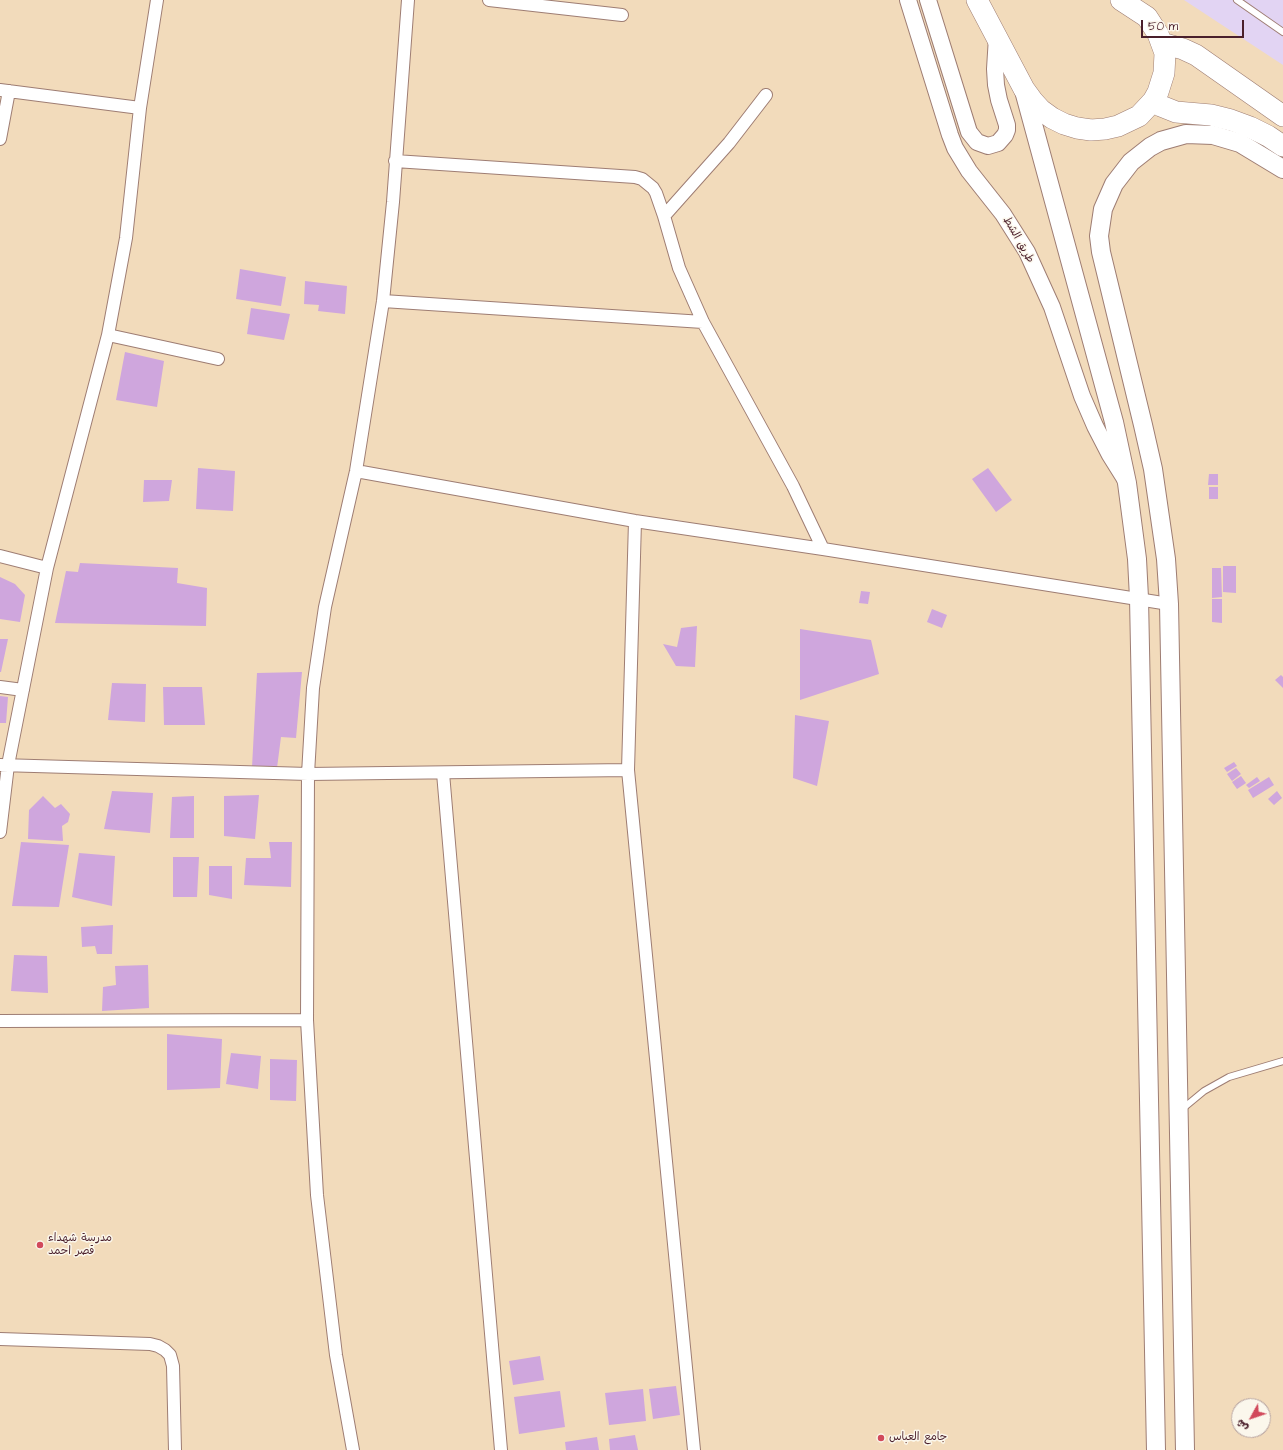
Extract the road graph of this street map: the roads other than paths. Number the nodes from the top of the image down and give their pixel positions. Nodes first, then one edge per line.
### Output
1 (157, 0) edge
2 (408, 0) edge
3 (489, 0) edge
4 (908, 0) edge
5 (928, 0) edge
6 (978, 0) edge
7 (1237, 0) edge
8 (1128, 3) edge
9 (622, 14) dead end
10 (1283, 32) edge
11 (997, 37) junction
12 (1162, 43) junction
13 (1024, 89) junction
14 (5, 90) edge
15 (766, 95) dead end
16 (1153, 101) junction
17 (140, 108) junction
18 (1283, 116) edge
19 (0, 139) edge
20 (1283, 146) edge
21 (395, 161) junction
22 (1283, 169) edge
23 (664, 216) junction
24 (383, 301) junction
25 (703, 322) junction
26 (108, 336) junction
27 (218, 359) dead end
28 (356, 471) junction
29 (1127, 483) junction
30 (635, 521) junction
31 (823, 548) junction
32 (0, 556) edge
33 (47, 568) junction
34 (1139, 598) junction
35 (1169, 604) junction
36 (0, 687) edge
37 (23, 690) junction
38 (4, 765) edge
39 (628, 770) junction
40 (443, 773) junction
41 (308, 774) junction
42 (0, 832) edge
43 (1177, 1016) junction
44 (1148, 1017) junction
45 (307, 1020) junction
46 (0, 1021) edge
47 (1283, 1061) edge
48 (1179, 1112) junction
49 (0, 1339) edge
50 (695, 1449) edge
51 (175, 1450) edge
52 (353, 1450) edge
53 (501, 1450) edge
54 (1156, 1450) edge
55 (1185, 1450) edge

1 - 17 street
2 - 21 street
3 - 9 street
4 - 29 main road, طريق الشط
5 - 11 main road
6 - 11 highway
7 - 10 lane
8 - 12 highway
11 - 13 highway
12 - 16 highway
12 - 18 highway
13 - 16 highway
13 - 29 main road
14 - 17 street
14 - 19 street
15 - 23 street
16 - 20 highway
17 - 26 street
21 - 23 street
21 - 24 street
22 - 35 main road
23 - 25 street
24 - 25 street
24 - 28 street
25 - 31 street
26 - 27 street
26 - 33 street
28 - 30 street
28 - 41 street
29 - 34 main road
30 - 31 street
30 - 39 street
31 - 34 street
32 - 33 street
33 - 37 street
34 - 35 street
34 - 44 main road
35 - 43 main road
36 - 37 street
37 - 38 street
38 - 41 street
38 - 42 street
39 - 40 street
39 - 50 street
40 - 41 street
40 - 53 street
41 - 45 street
43 - 44 main road
43 - 48 main road
44 - 54 main road
45 - 46 street
45 - 52 street
47 - 48 lane
48 - 55 main road
49 - 51 street

